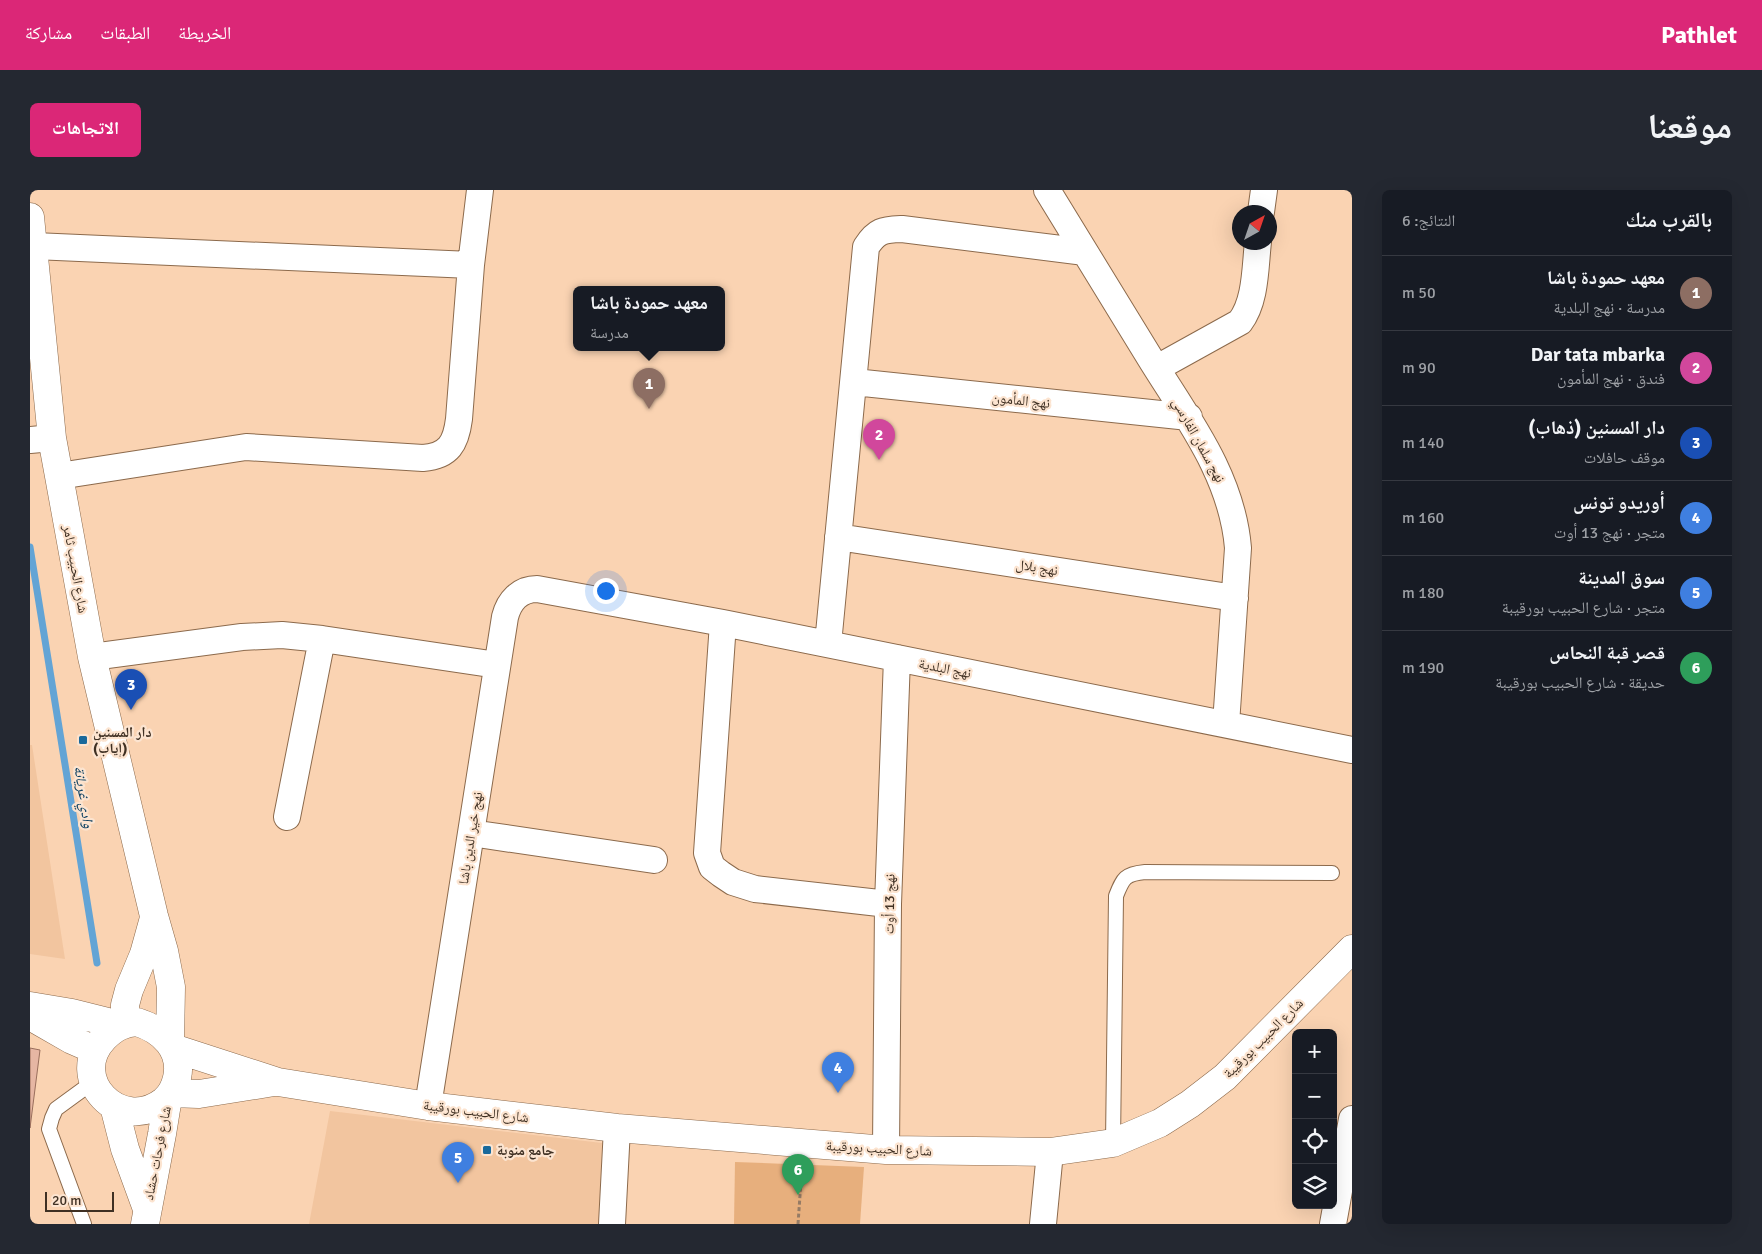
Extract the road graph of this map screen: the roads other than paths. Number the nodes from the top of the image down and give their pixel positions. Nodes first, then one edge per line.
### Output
1 (480, 190) edge
2 (1047, 190) edge
3 (1264, 190) edge
4 (1262, 205) edge
5 (30, 217) edge
6 (34, 246) junction
7 (1257, 250) edge
8 (1085, 252) junction
9 (471, 265) junction
10 (1157, 368) junction
11 (854, 382) junction
12 (1189, 417) junction
13 (40, 439) edge
14 (59, 476) junction
15 (838, 537) junction
16 (537, 589) joint
17 (1235, 598) junction
18 (723, 623) junction
19 (322, 639) junction
20 (828, 644) junction
21 (92, 657) junction
22 (897, 658) junction
23 (497, 665) junction
24 (1226, 724) junction
25 (1352, 750) edge
26 (287, 817) dead end
27 (471, 834) junction
28 (654, 860) dead end
29 (1332, 874) dead end
30 (888, 904) junction
31 (154, 916) junction
32 (1352, 949) edge
33 (30, 1006) edge
34 (30, 1016) edge
35 (122, 1024) junction
36 (171, 1045) junction
37 (95, 1050) junction
38 (93, 1082) junction
39 (278, 1082) junction
40 (169, 1095) junction
41 (114, 1106) junction
42 (428, 1106) junction
43 (1352, 1118) edge
44 (617, 1128) junction
45 (1113, 1143) junction
46 (886, 1150) junction
47 (1050, 1152) junction
48 (146, 1216) edge
49 (1340, 1219) edge
50 (84, 1224) edge
51 (612, 1224) edge
52 (1043, 1224) edge

1 - 9 street
2 - 8 street, نهج سلمان الفارسي
3 - 4 street
5 - 6 street, شارع الحبيب ثامر
6 - 9 street
6 - 13 street, شارع الحبيب ثامر
7 - 10 street
8 - 10 street, نهج سلمان الفارسي
8 - 11 street
9 - 14 street
10 - 12 street, نهج سلمان الفارسي
11 - 12 street, نهج المأمون
11 - 15 street
12 - 17 street, نهج سلمان الفارسي
13 - 14 street, شارع الحبيب ثامر
14 - 21 street, شارع الحبيب ثامر
15 - 17 street, نهج بلال
15 - 20 street
16 - 18 street, نهج البلدية
16 - 23 street, نهج خير الدين باشا
17 - 24 street, نهج سلمان الفارسي
18 - 20 street, نهج البلدية
18 - 30 street
19 - 21 street
19 - 23 street
19 - 26 street
20 - 22 street, نهج البلدية
21 - 31 street, شارع الحبيب ثامر
22 - 24 street, نهج البلدية
22 - 30 street, نهج 13 أوت
23 - 27 street, نهج خير الدين باشا
24 - 25 street, نهج البلدية
27 - 28 street
27 - 42 street, نهج خير الدين باشا
29 - 45 lane
30 - 46 street, نهج 13 أوت
31 - 35 street
31 - 36 street, شارع الحبيب ثامر
32 - 45 street, شارع الحبيب بورقيبة
33 - 35 street
34 - 37 street
35 - 36 street
35 - 37 street
36 - 39 street, شارع الحبيب بورقيبة
36 - 40 street
37 - 38 street
38 - 41 street
38 - 50 lane
39 - 40 street, شارع الحبيب بورقيبة
39 - 42 street, شارع الحبيب بورقيبة
40 - 41 street
40 - 48 street, شارع فرحات حشاد
41 - 48 street, شارع فرحات حشاد
42 - 44 street, شارع الحبيب بورقيبة
43 - 49 street
44 - 46 street, شارع الحبيب بورقيبة
44 - 51 street
45 - 47 street, شارع الحبيب بورقيبة
46 - 47 street, شارع الحبيب بورقيبة
47 - 52 street

